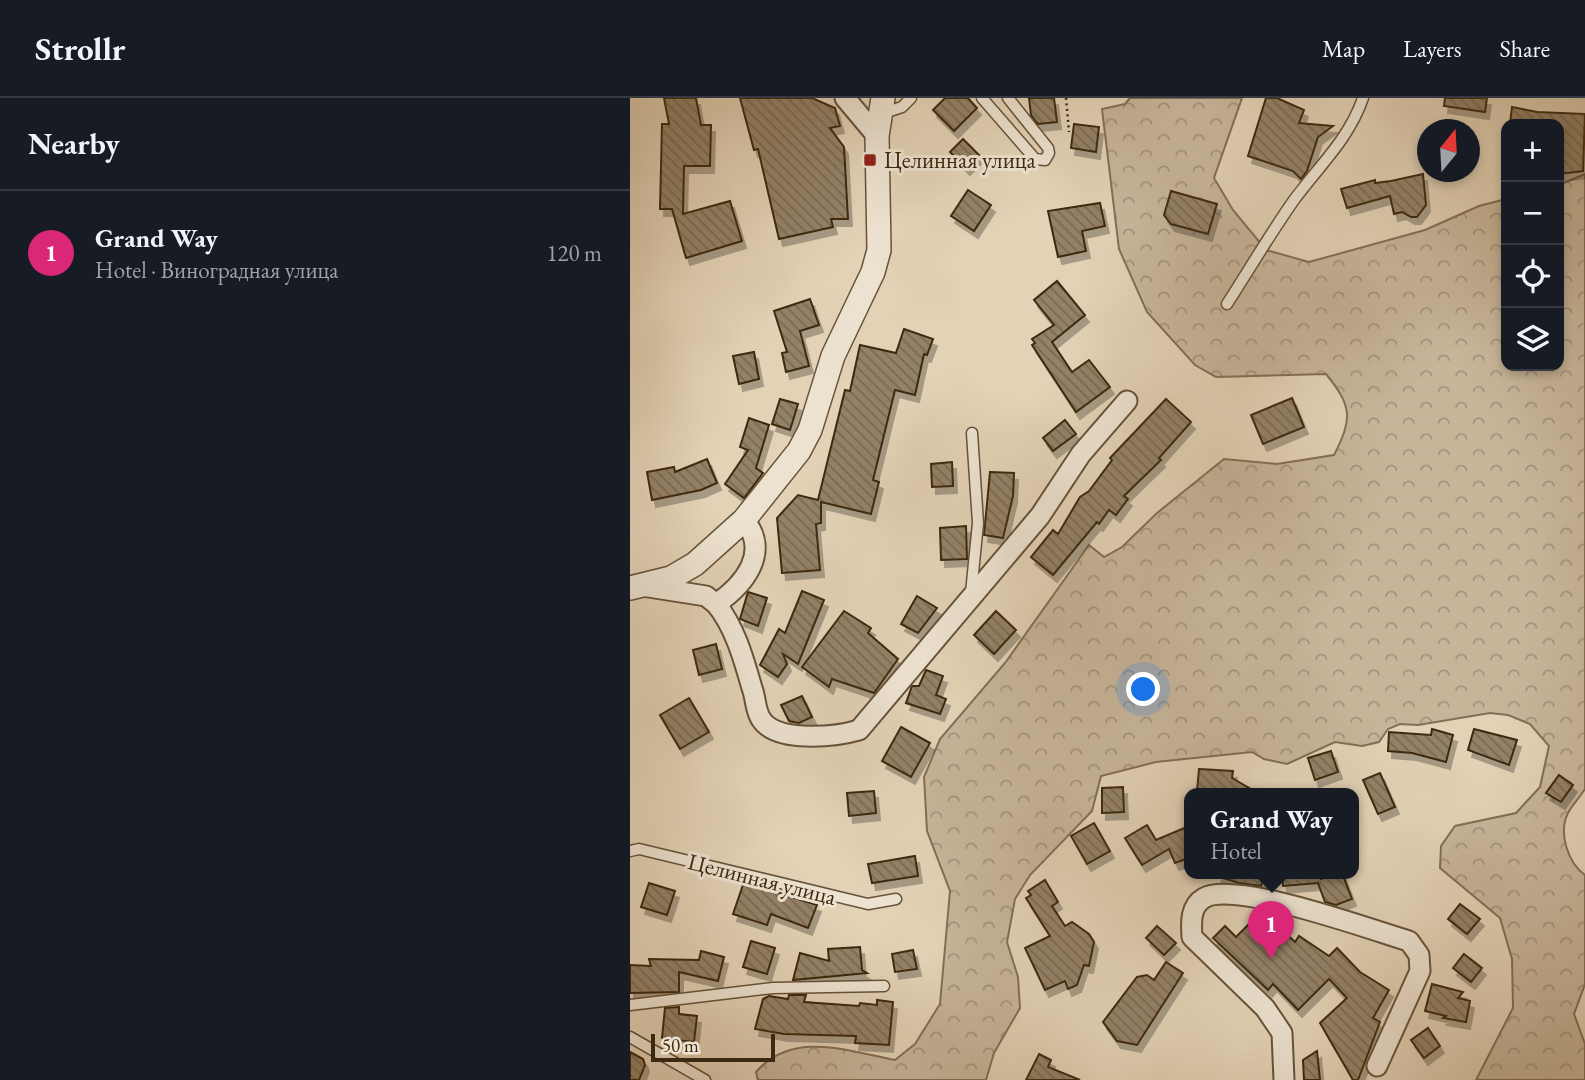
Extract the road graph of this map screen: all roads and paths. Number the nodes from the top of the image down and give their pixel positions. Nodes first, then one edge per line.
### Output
1 (845, 98) edge
2 (911, 98) edge
3 (982, 98) edge
4 (1008, 98) edge
5 (1066, 98) edge
6 (1363, 98) edge
7 (880, 116) edge
8 (1069, 132) dead end
9 (1227, 304) dead end
10 (1127, 401) dead end
11 (972, 433) dead end
12 (744, 520) junction
13 (636, 587) edge
14 (971, 597) junction
15 (716, 604) junction
16 (630, 851) edge
17 (895, 898) dead end
18 (884, 986) dead end
19 (630, 1005) edge
20 (630, 1037) edge
21 (1377, 1066) dead end
22 (705, 1080) edge
23 (1284, 1080) edge

1 - 7 street
2 - 7 lane
3 - 4 lane
5 - 8 path
6 - 9 lane
7 - 12 street
10 - 14 street
11 - 14 lane
12 - 13 street
12 - 15 street
13 - 15 street
14 - 15 street
16 - 17 lane, Целинная улица
18 - 19 lane
20 - 22 lane
21 - 23 street

